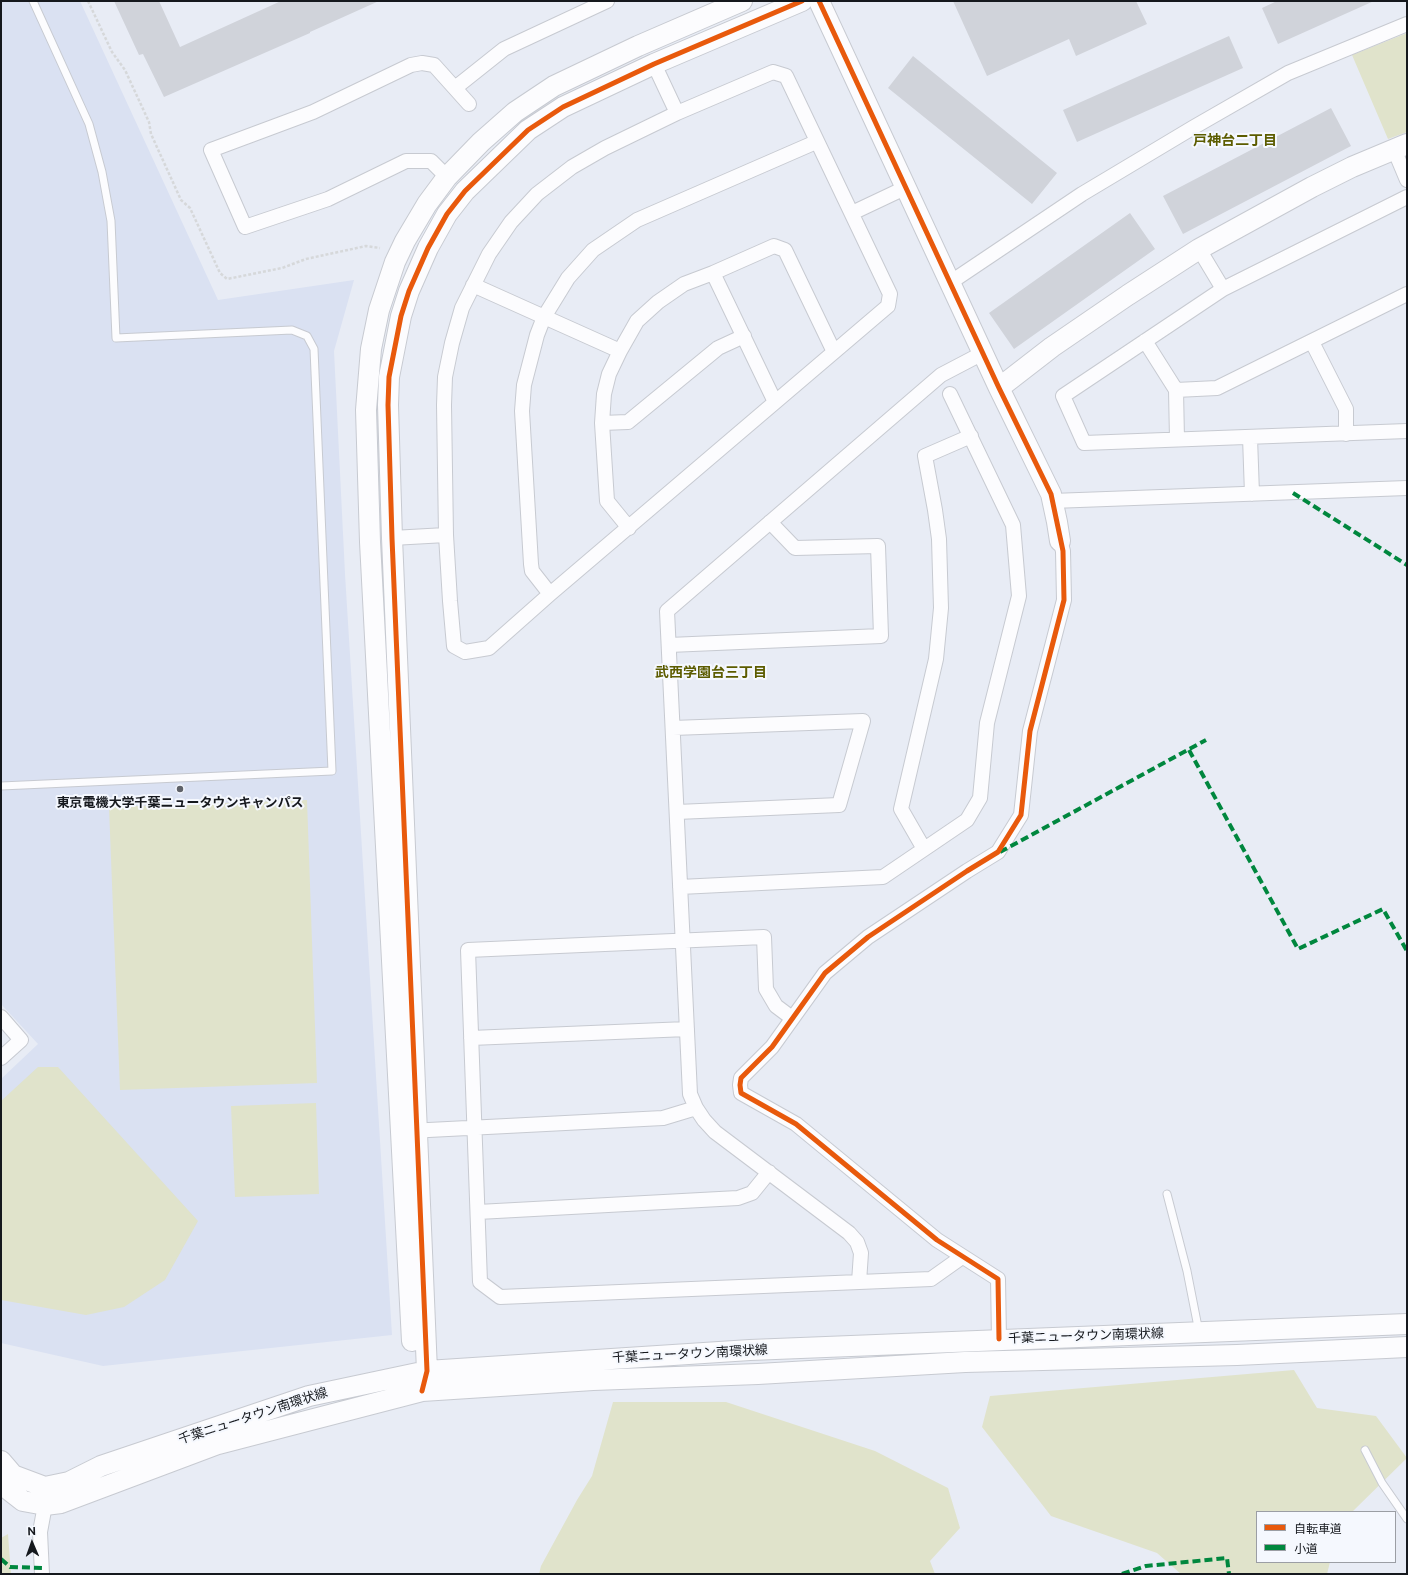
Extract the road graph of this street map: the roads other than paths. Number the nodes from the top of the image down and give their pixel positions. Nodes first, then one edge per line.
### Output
1 (33, 1) edge
2 (607, 1) edge
3 (742, 1) edge
4 (802, 1) edge
5 (819, 1) edge
6 (1407, 24) edge
7 (654, 64) junction
8 (455, 88) junction
9 (469, 104) dead end
10 (677, 114) junction
11 (816, 142) junction
12 (1401, 146) edge
13 (447, 177) junction
14 (1407, 180) edge
15 (907, 187) junction
16 (1407, 196) edge
17 (852, 213) junction
18 (1199, 249) junction
19 (713, 273) junction
20 (950, 282) junction
21 (473, 285) junction
22 (1223, 289) junction
23 (1407, 294) edge
24 (544, 317) junction
25 (744, 336) junction
26 (1145, 341) junction
27 (1312, 342) junction
28 (620, 351) junction
29 (834, 352) junction
30 (983, 353) junction
31 (999, 388) junction
32 (1176, 390) junction
33 (950, 394) dead end
34 (775, 402) junction
35 (602, 423) junction
36 (1407, 431) edge
37 (1346, 434) junction
38 (971, 436) junction
39 (1250, 437) junction
40 (1177, 439) junction
41 (1407, 488) edge
42 (1252, 494) junction
43 (1052, 501) junction
44 (770, 522) junction
45 (628, 528) junction
46 (446, 535) junction
47 (392, 538) junction
48 (1060, 541) joint
49 (550, 594) junction
50 (669, 645) junction
51 (673, 728) junction
52 (1, 786) edge
53 (677, 812) junction
54 (924, 849) junction
55 (680, 887) junction
56 (683, 941) junction
57 (1, 1017) edge
58 (792, 1018) junction
59 (687, 1029) junction
60 (471, 1038) junction
61 (1, 1058) edge
62 (696, 1108) junction
63 (475, 1128) junction
64 (409, 1131) junction
65 (769, 1172) junction
66 (1167, 1194) dead end
67 (478, 1212) junction
68 (962, 1257) junction
69 (860, 1282) junction
70 (1407, 1324) edge
71 (1199, 1332) junction
72 (999, 1339) junction
73 (1407, 1347) edge
74 (420, 1372) junction
75 (422, 1391) junction
76 (1365, 1450) dead end
77 (1, 1461) edge
78 (1, 1484) edge
79 (45, 1496) junction
80 (1407, 1520) edge
81 (42, 1574) edge

1 - 52 lane
2 - 8 street
3 - 13 street
4 - 7 street
5 - 15 street
6 - 20 street
7 - 10 street
7 - 47 street
8 - 9 street
8 - 13 street
10 - 11 street
10 - 21 street
11 - 17 street
11 - 24 street
12 - 14 street
12 - 18 street
13 - 64 street
15 - 17 street
15 - 20 street
16 - 22 street
17 - 29 street
18 - 22 street
18 - 31 street
19 - 25 street
19 - 28 street
19 - 29 street
20 - 30 street
21 - 24 street
21 - 46 street
22 - 26 street
23 - 27 street
24 - 28 street
24 - 49 street
25 - 34 street
25 - 35 street
26 - 32 street
26 - 40 street
27 - 32 street
27 - 37 street
28 - 35 street
29 - 34 street
30 - 31 street
30 - 44 street
31 - 43 street
32 - 40 street
33 - 38 street
34 - 45 street
35 - 45 street
36 - 37 street
37 - 39 street
38 - 54 street
38 - 54 street
39 - 40 street
39 - 42 street
41 - 42 street
42 - 43 street
43 - 48 street
44 - 50 street
44 - 50 street
45 - 49 street
46 - 47 street
46 - 49 street
47 - 64 street
48 - 58 street
50 - 51 street
51 - 53 street
51 - 53 street
53 - 55 street
54 - 55 street
55 - 56 street
56 - 58 street
56 - 59 street
56 - 60 street
57 - 61 street
58 - 68 street
59 - 60 street
59 - 62 street
60 - 63 street
62 - 63 street
62 - 65 street
63 - 64 street
63 - 67 street
64 - 74 street
65 - 67 street
65 - 69 street
66 - 71 lane
67 - 69 street
68 - 69 street
68 - 72 street
70 - 71 street, 千葉ニュータウン南環状線
71 - 72 street, 千葉ニュータウン南環状線
72 - 74 street, 千葉ニュータウン南環状線
73 - 75 street, 千葉ニュータウン南環状線
74 - 75 street
74 - 79 street, 千葉ニュータウン南環状線
75 - 79 street, 千葉ニュータウン南環状線
76 - 80 lane
77 - 79 street, 千葉ニュータウン南環状線
78 - 79 street, 千葉ニュータウン南環状線
79 - 81 street

